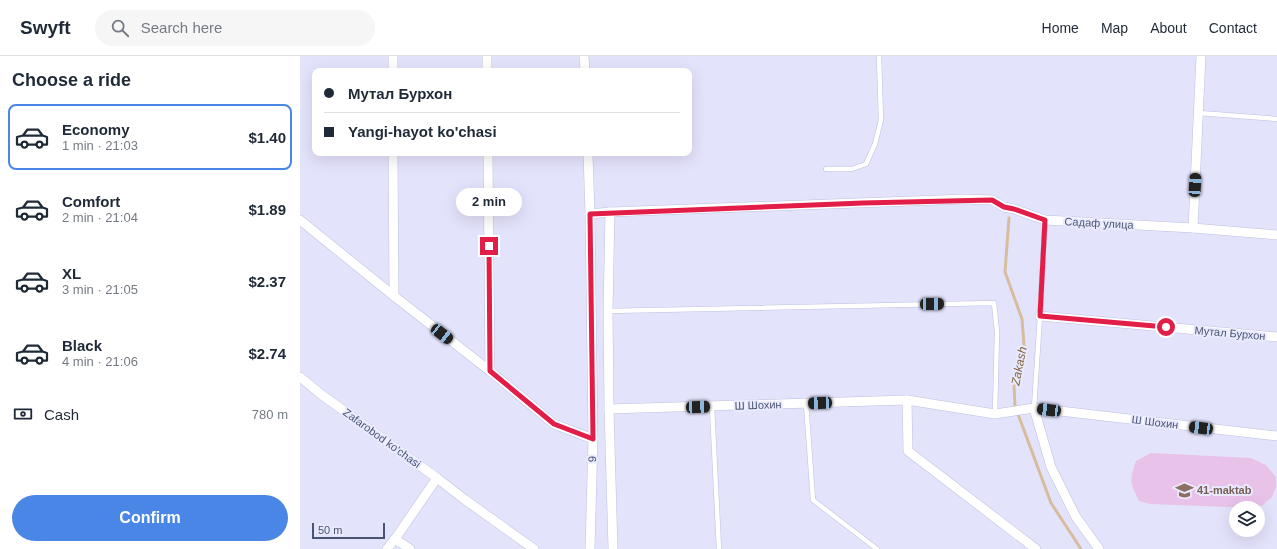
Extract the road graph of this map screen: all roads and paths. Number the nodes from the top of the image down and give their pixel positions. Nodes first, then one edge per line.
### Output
1 (393, 56) edge
2 (487, 56) edge
3 (584, 56) edge
4 (879, 56) edge
5 (1201, 56) edge
6 (393, 68) edge
7 (487, 68) edge
8 (585, 68) edge
9 (1199, 112) junction
10 (1277, 119) edge
11 (393, 156) edge
12 (488, 156) edge
13 (588, 156) edge
14 (826, 169) dead end
15 (610, 212) junction
16 (590, 214) junction
17 (300, 220) edge
18 (1045, 220) junction
19 (1193, 228) junction
20 (1277, 235) edge
21 (394, 296) junction
22 (608, 311) junction
23 (1040, 316) junction
24 (1277, 337) edge
25 (490, 371) junction
26 (300, 377) edge
27 (907, 400) junction
28 (806, 403) junction
29 (712, 407) junction
30 (1034, 408) junction
31 (608, 410) junction
32 (995, 414) junction
33 (1277, 436) edge
34 (593, 439) junction
35 (437, 478) junction
36 (395, 539) junction
37 (387, 549) edge
38 (410, 549) edge
39 (534, 549) edge
40 (590, 549) edge
41 (613, 549) edge
42 (719, 549) edge
43 (877, 549) edge
44 (1036, 549) edge
45 (1099, 549) edge

1 - 6 street
2 - 7 street
3 - 8 street
4 - 14 lane
5 - 9 street
9 - 10 lane
9 - 19 street
11 - 21 street
12 - 25 street
13 - 16 street, 9
15 - 16 street, Садаф улица
15 - 18 street, Садаф улица
15 - 22 street
16 - 34 street, 9
17 - 21 street
18 - 19 street, Садаф улица
18 - 23 lane
19 - 20 street, Садаф улица
21 - 25 street
22 - 31 street
22 - 32 lane
23 - 24 street, Мутал Бурхон
23 - 30 lane
25 - 34 street
26 - 35 street, Zafarobod ko'chasi
27 - 28 street, Ш Шохин
27 - 32 street, Ш Шохин
27 - 44 street
28 - 29 street, Ш Шохин
28 - 43 lane
29 - 31 street, Ш Шохин
29 - 42 lane
30 - 32 street, Ш Шохин
30 - 33 street, Ш Шохин
30 - 45 street
31 - 41 street
34 - 40 street, 9
35 - 36 street
35 - 39 street, Zafarobod ko'chasi
36 - 37 street
36 - 38 street

